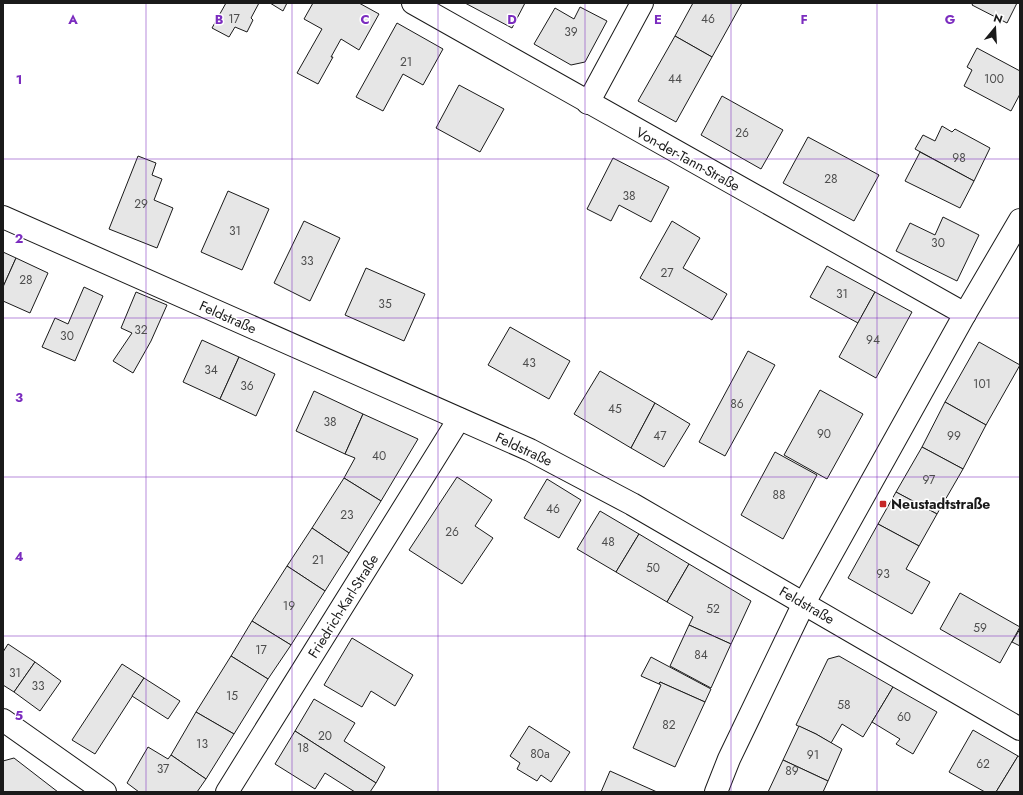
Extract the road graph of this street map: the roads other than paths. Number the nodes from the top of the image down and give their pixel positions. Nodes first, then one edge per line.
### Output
1 (412, 3) edge
2 (642, 3) edge
3 (588, 103) junction
4 (3, 217) edge
5 (1020, 220) edge
6 (965, 314) junction
7 (459, 419) junction
8 (804, 603) junction
9 (3, 720) edge
10 (1020, 729) edge
11 (105, 792) edge
12 (227, 792) edge
13 (716, 792) edge

1 - 3 street, Von-der-Tann-Straße
2 - 3 street
3 - 6 street, Von-der-Tann-Straße
4 - 7 street, Feldstraße
5 - 6 street
6 - 8 street
7 - 8 street, Feldstraße
7 - 12 street, Friedrich-Karl-Straße
8 - 10 street, Feldstraße
8 - 13 street
9 - 11 street

